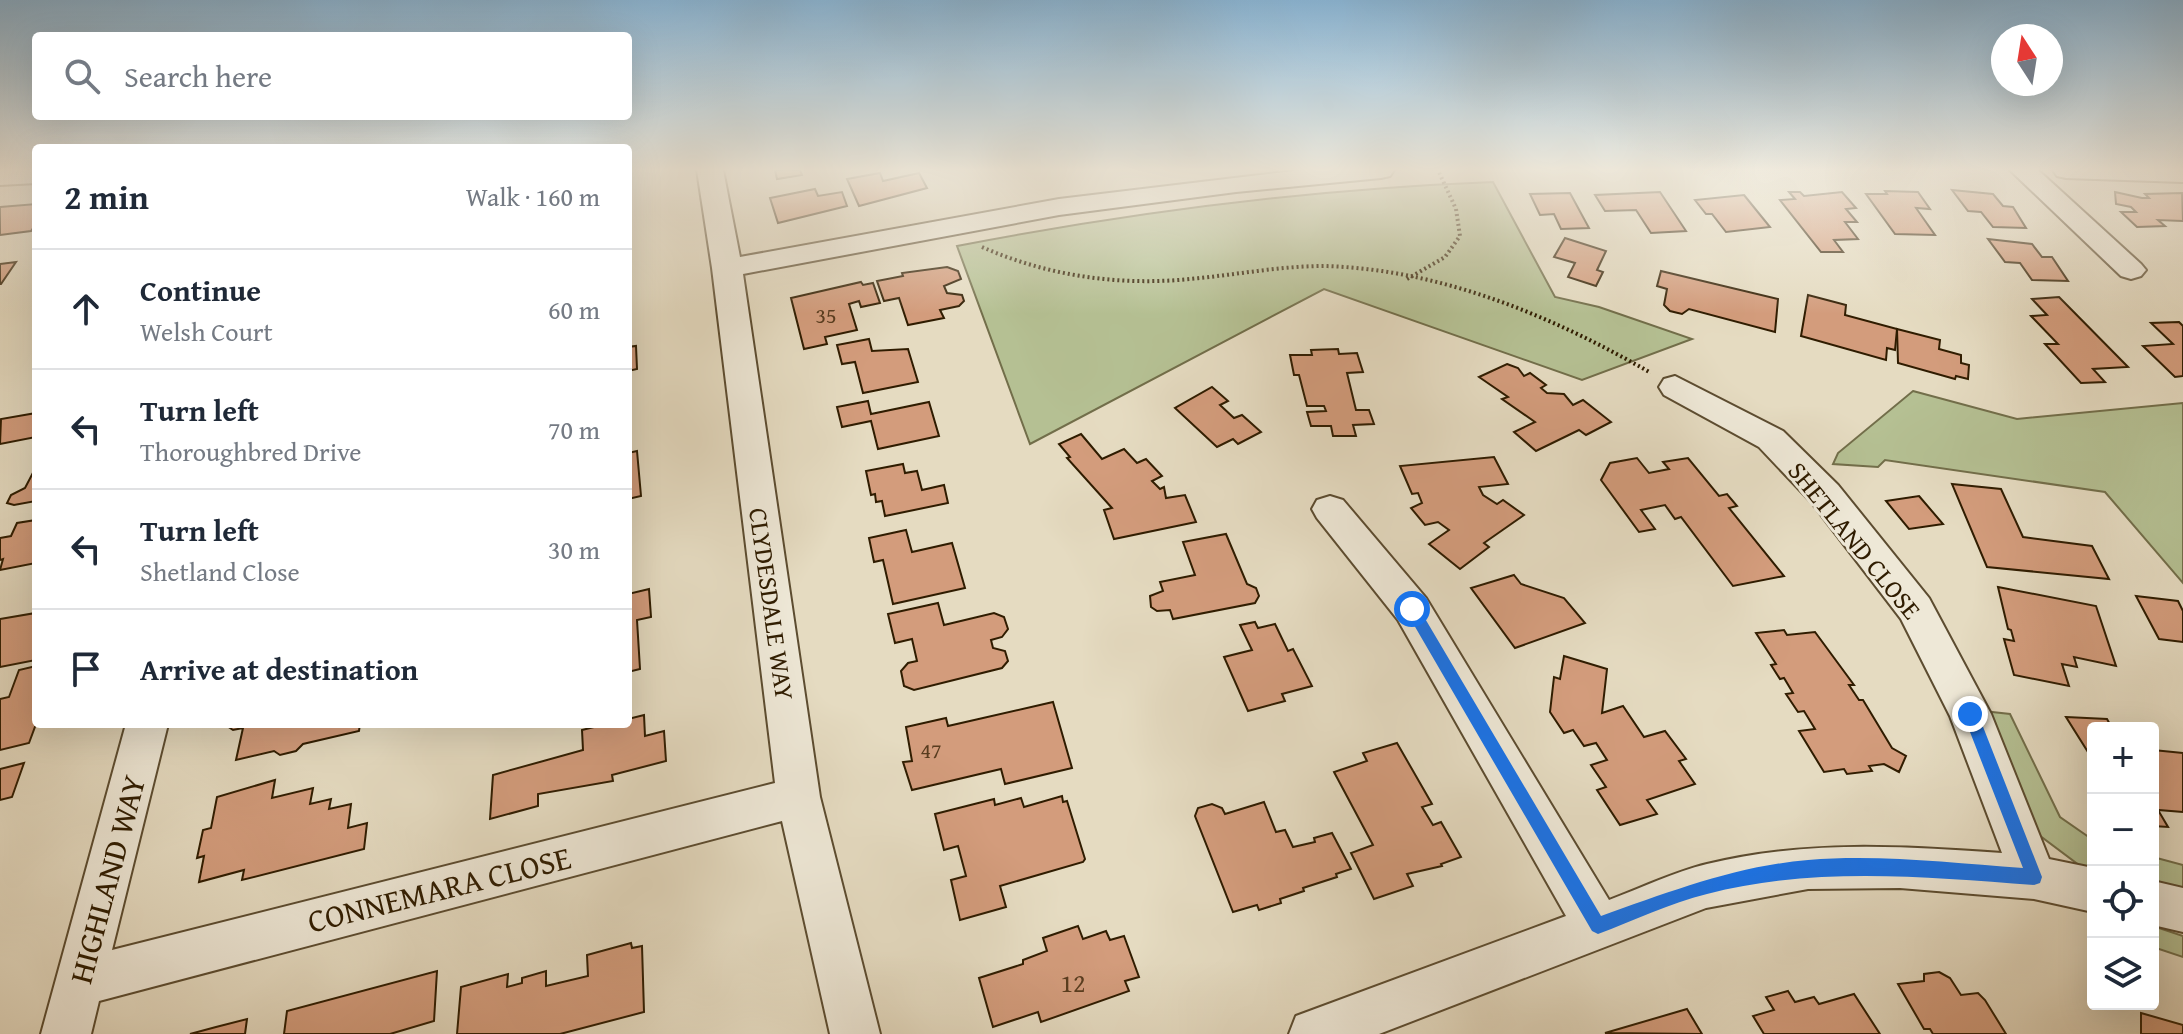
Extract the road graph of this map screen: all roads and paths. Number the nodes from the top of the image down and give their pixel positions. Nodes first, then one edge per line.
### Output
1 (718, 218) edge
2 (1004, 218) edge
3 (1459, 218) edge
4 (2075, 218) edge
5 (946, 228) junction
6 (727, 268) junction
7 (2131, 270) dead end
8 (1407, 279) junction
9 (1675, 387) joint
10 (1330, 509) dead end
11 (146, 728) edge
12 (798, 797) junction
13 (2034, 877) junction
14 (2087, 889) edge
15 (2159, 904) edge
16 (2183, 910) edge
17 (1598, 926) junction
18 (80, 982) junction
19 (66, 1034) edge
20 (855, 1034) edge
21 (1314, 1034) edge

1 - 6 street, CLYDESDALE WAY
2 - 5 street
3 - 8 path
4 - 7 street
5 - 6 street
5 - 8 path
6 - 12 street, CLYDESDALE WAY
8 - 9 path
9 - 13 street, SHETLAND CLOSE
10 - 17 street
11 - 18 street, HIGHLAND WAY
12 - 18 street, CONNEMARA CLOSE
12 - 20 street, CLYDESDALE WAY
13 - 14 street
13 - 17 street
15 - 16 street
17 - 21 street
18 - 19 street, HIGHLAND WAY

